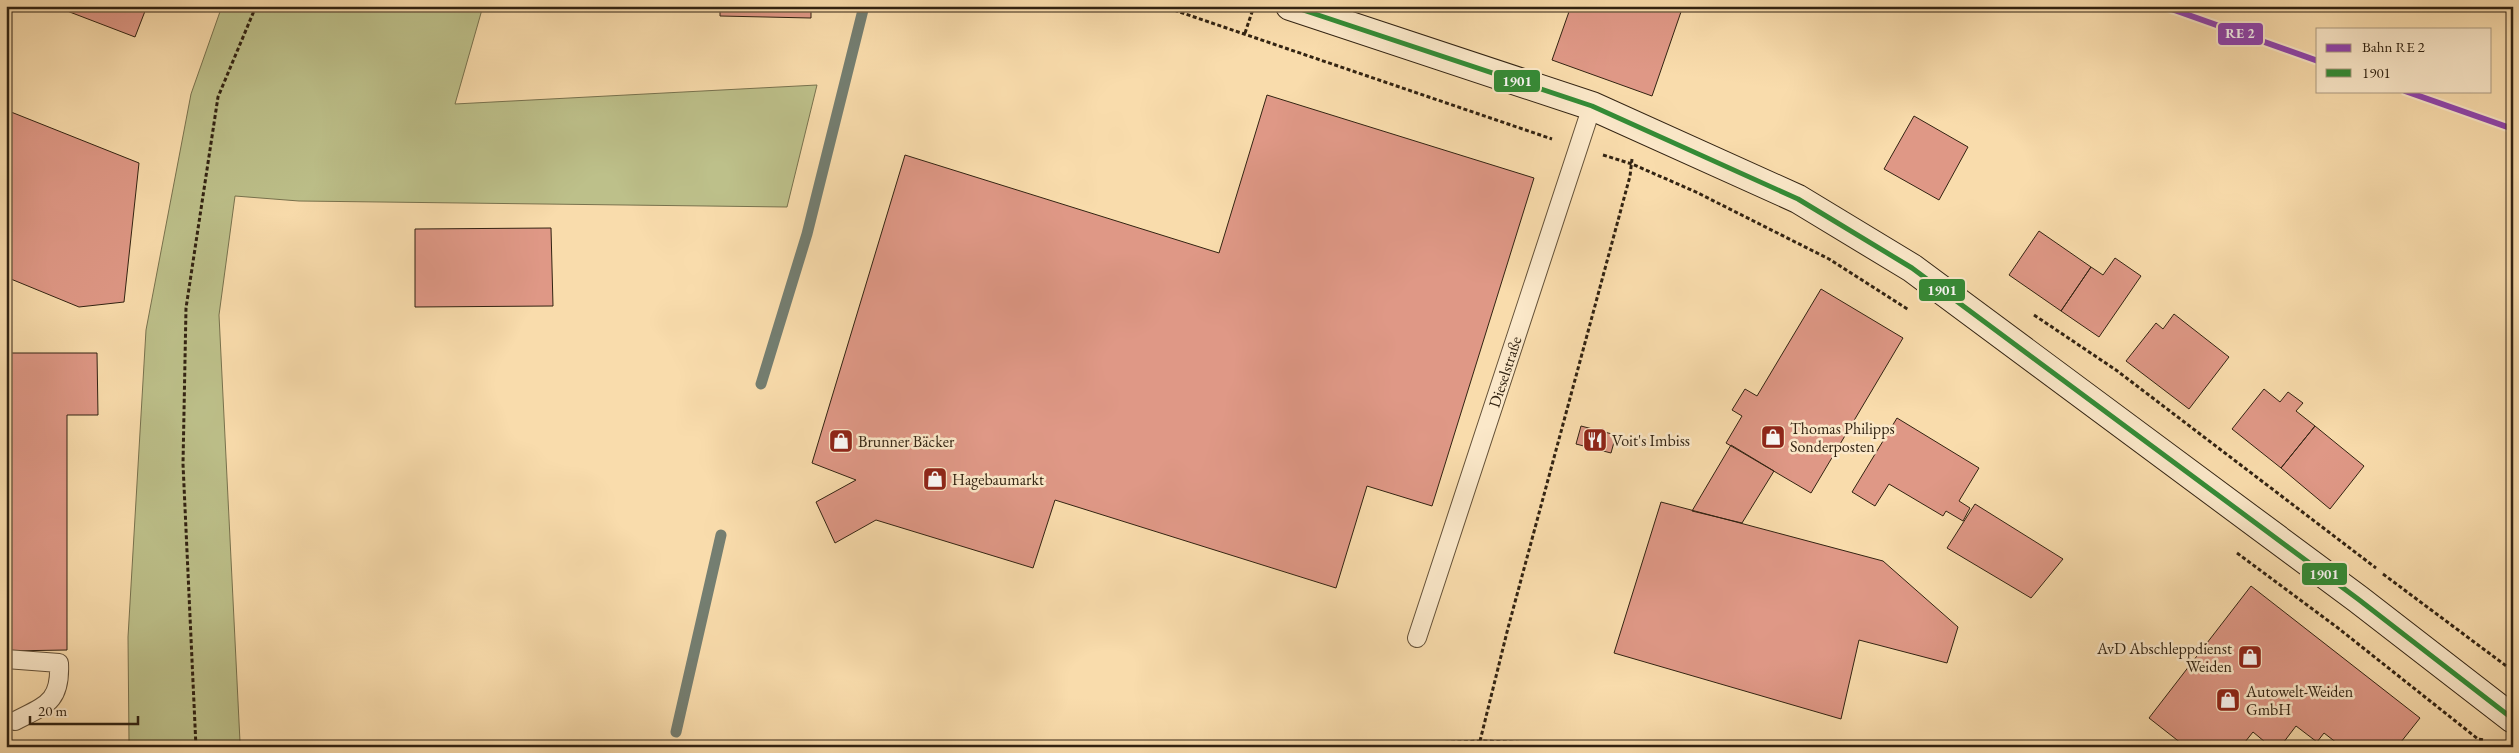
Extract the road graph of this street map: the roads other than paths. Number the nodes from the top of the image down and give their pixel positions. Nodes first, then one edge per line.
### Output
1 (1290, 6) edge
2 (1592, 106) junction
3 (1417, 638) dead end
4 (6, 659) edge
5 (2513, 719) edge
6 (15, 721) dead end

1 - 2 main road
2 - 3 lane, Dieselstraße
2 - 5 main road
4 - 6 lane

